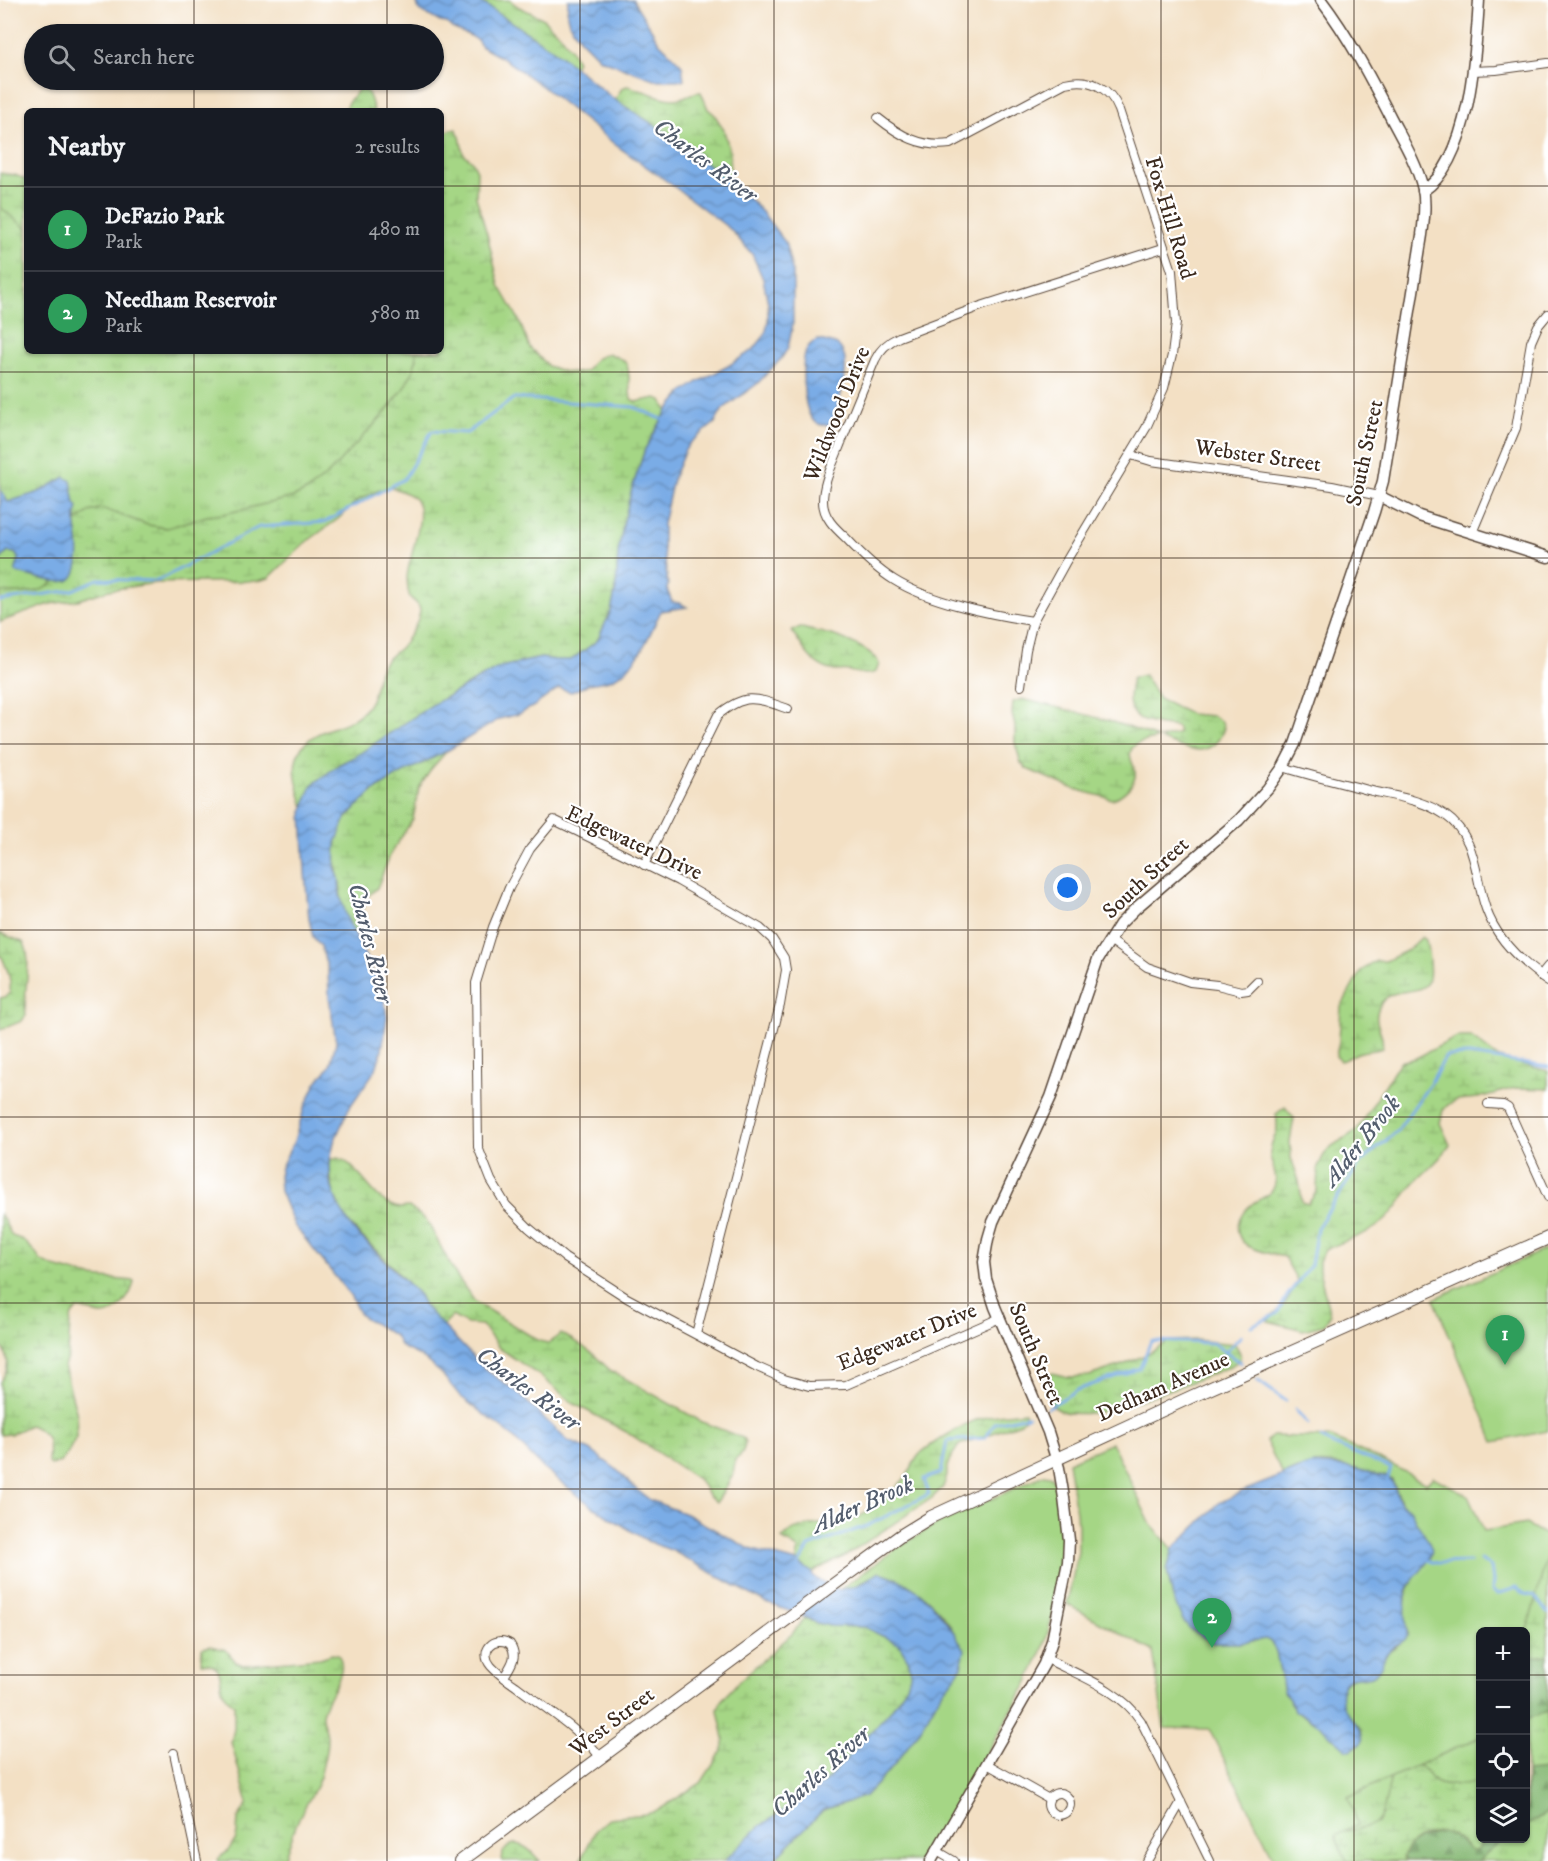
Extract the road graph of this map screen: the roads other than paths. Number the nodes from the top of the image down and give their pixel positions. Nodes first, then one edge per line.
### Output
1 (1321, 0) edge
2 (1479, 0) edge
3 (1548, 63) edge
4 (1472, 71) junction
5 (878, 118) dead end
6 (1423, 191) junction
7 (1163, 248) junction
8 (1548, 314) edge
9 (1131, 455) junction
10 (1378, 496) junction
11 (1472, 533) junction
12 (1548, 557) edge
13 (1033, 621) junction
14 (1021, 686) dead end
15 (788, 709) dead end
16 (1283, 767) junction
17 (644, 865) junction
18 (1110, 940) junction
19 (1548, 966) edge
20 (1540, 976) junction
21 (1257, 981) dead end
22 (1548, 981) edge
23 (1488, 1104) dead end
24 (1548, 1197) edge
25 (1548, 1238) edge
26 (1000, 1318) junction
27 (696, 1334) junction
28 (1056, 1458) junction
29 (811, 1602) joint
30 (1047, 1659) junction
31 (504, 1677) junction
32 (174, 1753) dead end
33 (600, 1757) junction
34 (987, 1764) junction
35 (1049, 1799) dead end
36 (1181, 1802) junction
37 (937, 1851) junction
38 (197, 1861) edge
39 (461, 1861) edge
40 (931, 1861) edge
41 (954, 1861) edge
42 (1147, 1861) edge
43 (1210, 1861) edge

1 - 6 street, South Street
2 - 4 street
3 - 4 street
4 - 6 street
5 - 7 street, Fox Hill Road
6 - 10 street, South Street
7 - 9 street, Fox Hill Road
7 - 13 street, Wildwood Drive
8 - 11 street
9 - 10 street, Webster Street
9 - 13 street, Fox Hill Road
10 - 11 street, Webster Street
10 - 16 street, South Street
11 - 12 street, Webster Street
13 - 14 street, Fox Hill Road
15 - 17 street
16 - 18 street, South Street
16 - 20 street
17 - 27 street, Edgewater Drive
17 - 27 street, Edgewater Drive
18 - 21 street
18 - 26 street, South Street
19 - 20 street
20 - 22 street
23 - 24 street
25 - 28 main road, Dedham Avenue
26 - 27 street, Edgewater Drive
26 - 28 street, South Street
28 - 29 main road, Dedham Avenue
28 - 30 street, South Street
29 - 33 main road, West Street
30 - 34 street, South Street
30 - 36 street
31 - 31 street
31 - 33 street
32 - 38 street
33 - 39 main road, West Street
34 - 35 street
34 - 37 street, South Street
36 - 42 street
36 - 43 street
37 - 40 street, South Street
37 - 41 street

